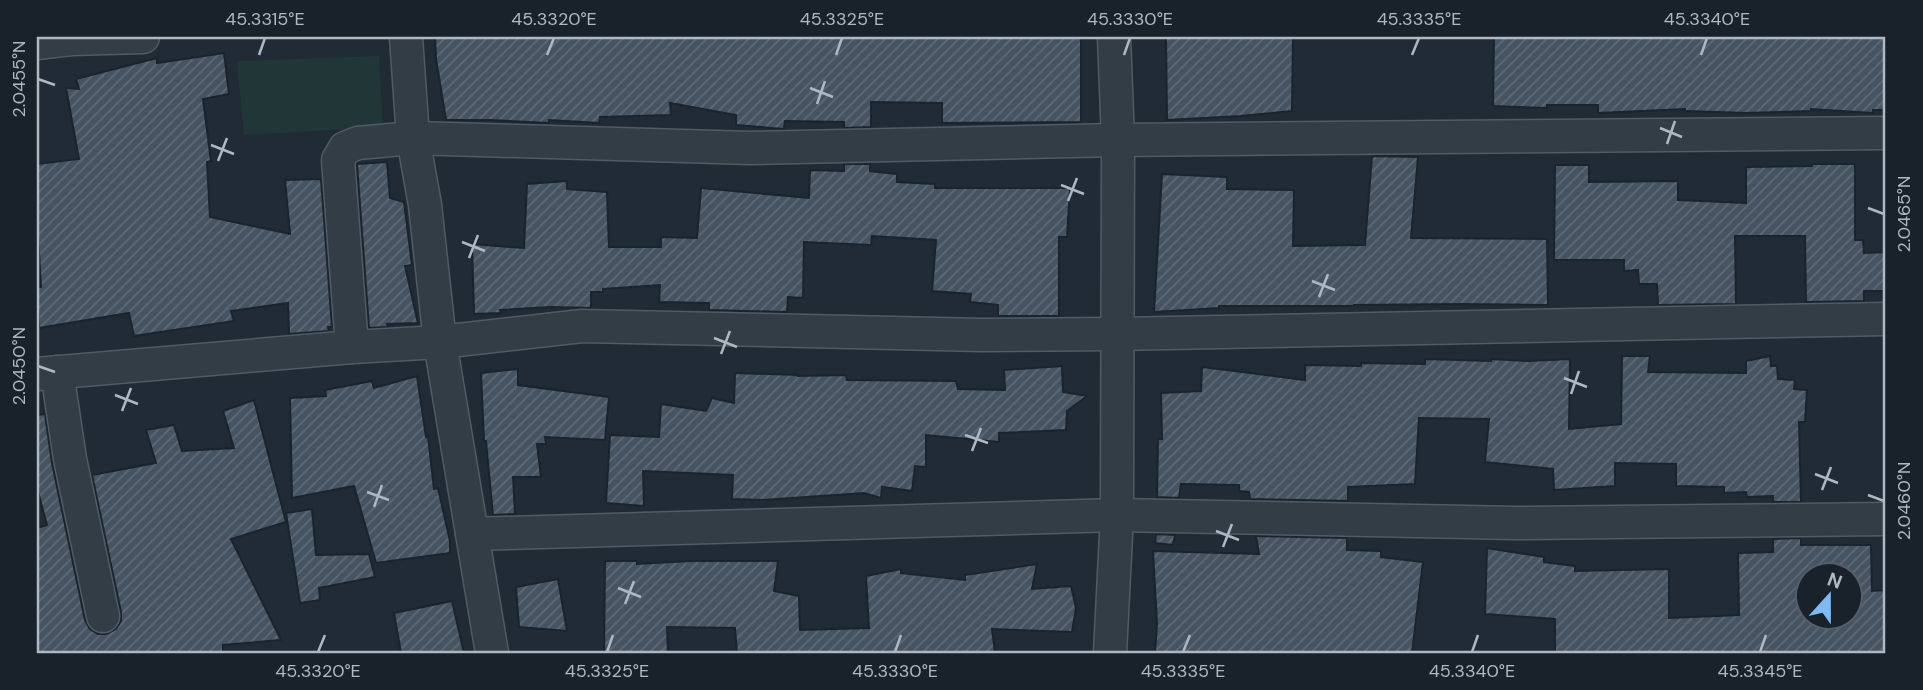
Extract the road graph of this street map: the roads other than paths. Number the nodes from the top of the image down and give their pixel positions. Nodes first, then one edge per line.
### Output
1 (143, 37) edge
2 (406, 37) edge
3 (1114, 37) edge
4 (37, 43) edge
5 (1886, 133) edge
6 (414, 138) junction
7 (1118, 140) junction
8 (1886, 318) edge
9 (1117, 334) junction
10 (440, 342) junction
11 (352, 347) junction
12 (47, 373) edge
13 (1117, 516) junction
14 (1886, 519) edge
15 (472, 534) junction
16 (103, 616) dead end
17 (492, 653) edge
18 (1110, 653) edge

1 - 4 street
2 - 6 street
3 - 7 street
5 - 7 street
6 - 7 street
6 - 10 street
6 - 11 street
7 - 9 street
8 - 9 street
9 - 10 street
9 - 13 street
10 - 11 street
10 - 15 street
11 - 12 street
12 - 16 street
13 - 14 street
13 - 15 street
13 - 18 street
15 - 17 street

